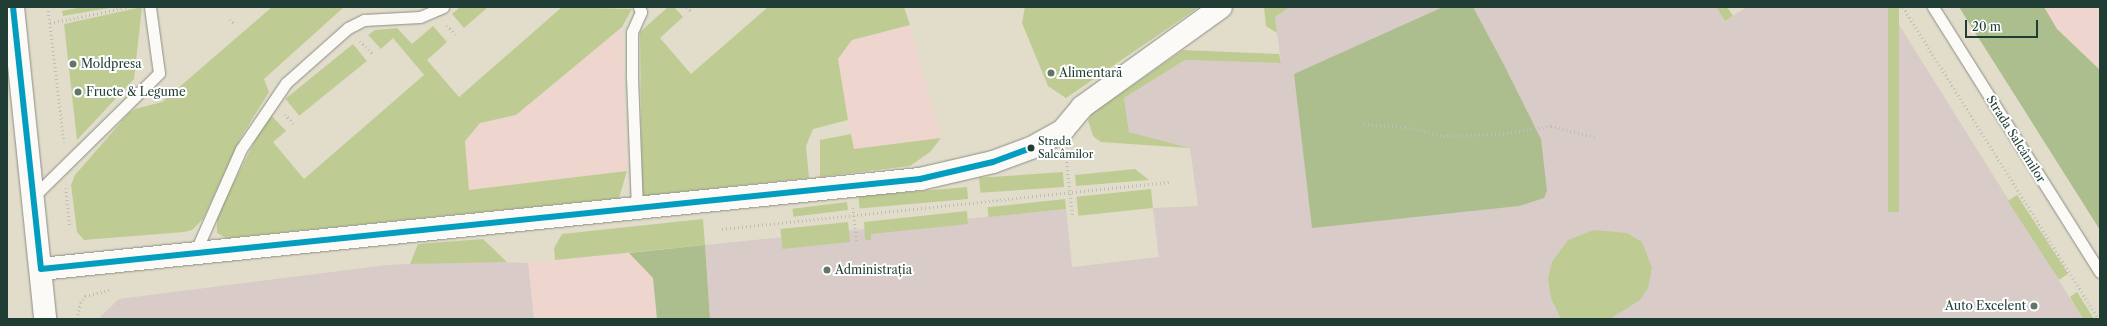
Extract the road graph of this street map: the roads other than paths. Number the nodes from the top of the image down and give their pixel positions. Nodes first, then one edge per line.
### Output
1 (13, 7) edge
2 (443, 7) edge
3 (639, 7) edge
4 (1221, 7) edge
5 (1933, 7) edge
6 (152, 8) edge
7 (34, 196) junction
8 (637, 208) junction
9 (194, 255) junction
10 (41, 269) junction
11 (2100, 272) edge
12 (45, 319) edge

1 - 7 street
2 - 9 lane
3 - 8 lane
4 - 8 street
5 - 11 lane, Strada Salcâmilor
6 - 7 lane
7 - 10 street
8 - 9 street
9 - 10 street
10 - 12 street

